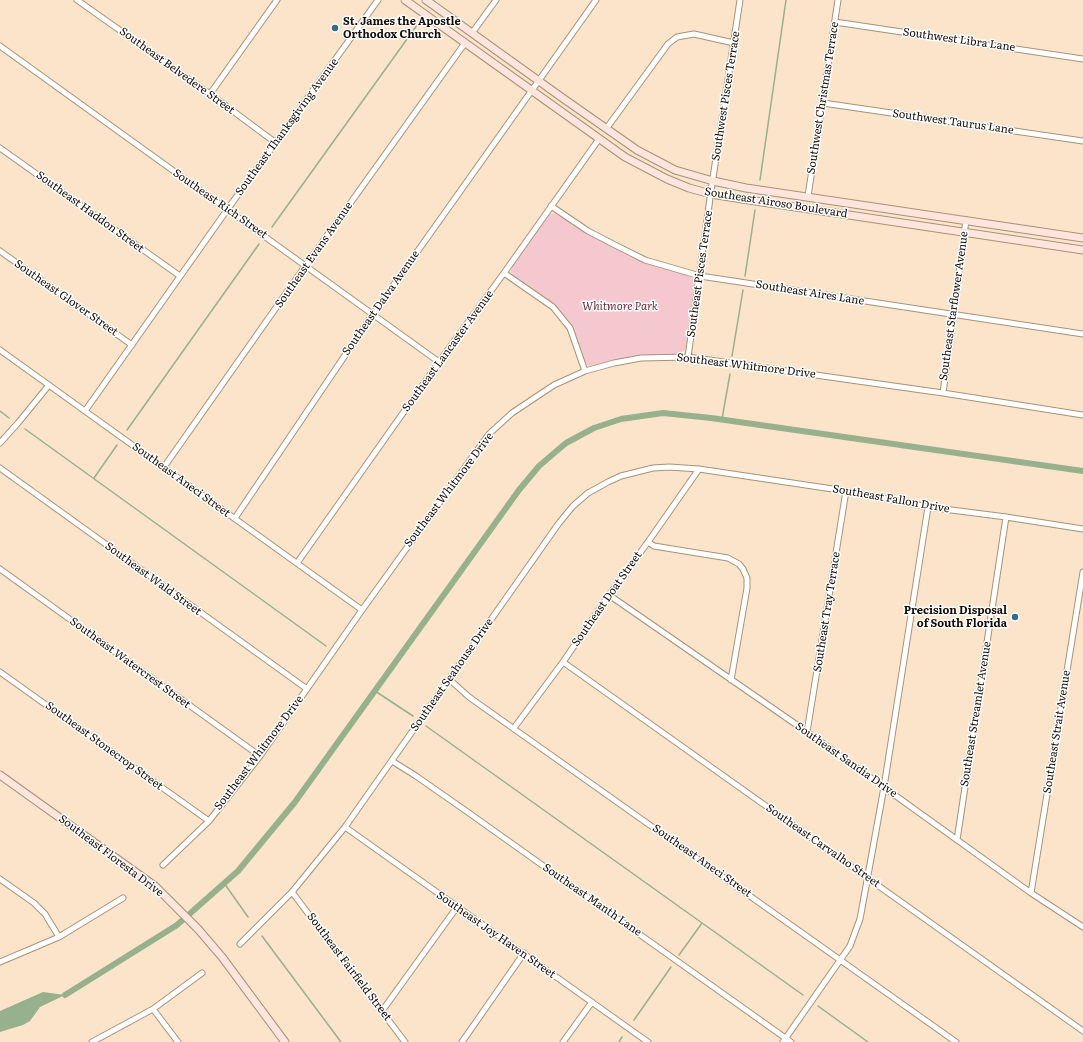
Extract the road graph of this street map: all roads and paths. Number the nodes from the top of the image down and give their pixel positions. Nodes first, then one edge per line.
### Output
1 (77, 0) edge
2 (277, 0) edge
3 (378, 0) edge
4 (405, 0) edge
5 (426, 0) edge
6 (496, 0) edge
7 (596, 0) edge
8 (740, 0) edge
9 (838, 0) edge
10 (835, 22) junction
11 (472, 33) junction
12 (465, 43) junction
13 (734, 43) junction
14 (0, 46) edge
15 (1083, 58) edge
16 (539, 81) junction
17 (532, 91) junction
18 (210, 94) junction
19 (823, 103) junction
20 (606, 129) junction
21 (599, 139) junction
22 (1083, 141) edge
23 (276, 143) junction
24 (0, 148) edge
25 (713, 181) junction
26 (711, 193) junction
27 (808, 196) junction
28 (848, 202) junction
29 (551, 206) junction
30 (227, 210) junction
31 (847, 215) junction
32 (966, 220) junction
33 (964, 233) junction
34 (1083, 238) edge
35 (1083, 250) edge
36 (0, 252) edge
37 (306, 265) junction
38 (504, 273) junction
39 (180, 276) junction
40 (700, 276) junction
41 (373, 314) junction
42 (953, 315) junction
43 (1083, 334) edge
44 (132, 345) junction
45 (0, 350) edge
46 (688, 357) junction
47 (439, 362) junction
48 (585, 371) junction
49 (48, 385) junction
50 (943, 393) junction
51 (85, 411) junction
52 (1083, 415) edge
53 (0, 443) edge
54 (164, 467) junction
55 (0, 468) edge
56 (699, 469) junction
57 (846, 492) junction
58 (928, 507) junction
59 (1006, 517) junction
60 (235, 518) junction
61 (1083, 529) edge
62 (648, 542) junction
63 (297, 563) junction
64 (0, 570) edge
65 (1083, 572) edge
66 (609, 594) junction
67 (362, 610) junction
68 (563, 662) junction
69 (0, 672) edge
70 (449, 680) junction
71 (731, 680) junction
72 (307, 689) junction
73 (514, 728) junction
74 (807, 732) junction
75 (260, 756) junction
76 (392, 761) junction
77 (0, 775) edge
78 (884, 787) junction
79 (209, 821) junction
80 (345, 827) junction
81 (957, 840) junction
82 (163, 865) dead end
83 (867, 877) junction
84 (0, 879) edge
85 (292, 892) junction
86 (1031, 892) junction
87 (124, 898) dead end
88 (457, 907) junction
89 (1083, 927) edge
90 (59, 937) junction
91 (240, 944) dead end
92 (524, 954) junction
93 (841, 960) junction
94 (0, 962) edge
95 (202, 973) dead end
96 (592, 1002) junction
97 (154, 1009) junction
98 (382, 1011) junction
99 (1083, 1031) edge
100 (784, 1040) edge
101 (92, 1042) edge
102 (178, 1042) edge
103 (285, 1042) edge
104 (405, 1042) edge
105 (462, 1042) edge
106 (563, 1042) edge
107 (648, 1042) edge
108 (791, 1042) edge
109 (956, 1042) edge

1 - 18 street, Southeast Belvedere Street
2 - 18 street
3 - 23 street, Southeast Thanksgiving Avenue
4 - 12 main road, Southeast Airoso Boulevard
5 - 11 main road, Southeast Airoso Boulevard
6 - 11 street
7 - 16 street, Southeast Dalva Avenue
8 - 13 street, Southwest Pisces Terrace
9 - 10 street, Southwest Christmas Terrace
10 - 15 street, Southwest Libra Lane
10 - 19 street, Southwest Christmas Terrace
11 - 16 main road, Southeast Airoso Boulevard
12 - 17 main road, Southeast Airoso Boulevard
12 - 37 street, Southeast Evans Avenue
13 - 20 street
13 - 25 street, Southwest Pisces Terrace
14 - 30 street, Southeast Rich Street
16 - 17 street, Southeast Dalva Avenue
16 - 20 main road, Southeast Airoso Boulevard
17 - 21 main road, Southeast Airoso Boulevard
17 - 41 street, Southeast Dalva Avenue
18 - 23 street, Southeast Belvedere Street
19 - 22 street, Southwest Taurus Lane
19 - 27 street, Southwest Christmas Terrace
20 - 25 main road, Southeast Airoso Boulevard
21 - 26 main road, Southeast Airoso Boulevard
21 - 29 street, Southeast Lancaster Avenue
23 - 30 street, Southeast Thanksgiving Avenue
24 - 39 street, Southeast Haddon Street
25 - 26 street, Southwest Pisces Terrace
25 - 27 main road, Southeast Airoso Boulevard
26 - 31 main road, Southeast Airoso Boulevard
26 - 40 street, Southeast Pisces Terrace
27 - 28 main road, Southeast Airoso Boulevard
28 - 31 main road
28 - 32 main road, Southeast Airoso Boulevard
29 - 38 street, Southeast Lancaster Avenue
29 - 40 street, Southeast Aires Lane
30 - 37 street, Southeast Rich Street
30 - 39 street, Southeast Thanksgiving Avenue
31 - 33 main road, Southeast Airoso Boulevard
32 - 33 street, Southeast Starflower Avenue
32 - 34 main road, Southeast Airoso Boulevard
33 - 35 main road, Southeast Airoso Boulevard
33 - 42 street, Southeast Starflower Avenue
36 - 44 street, Southeast Glover Street
37 - 41 street, Southeast Rich Street
37 - 54 street, Southeast Evans Avenue
38 - 47 street, Southeast Lancaster Avenue
38 - 48 street
39 - 44 street, Southeast Thanksgiving Avenue
40 - 42 street, Southeast Aires Lane
40 - 46 street, Southeast Pisces Terrace
41 - 47 street, Southeast Rich Street
41 - 60 street, Southeast Dalva Avenue
42 - 43 street, Southeast Aires Lane
42 - 50 street, Southeast Starflower Avenue
44 - 51 street, Southeast Thanksgiving Avenue
45 - 49 street, Southeast Aneci Street
46 - 48 street, Southeast Whitmore Drive
46 - 50 street, Southeast Whitmore Drive
47 - 63 street, Southeast Lancaster Avenue
48 - 67 street, Southeast Whitmore Drive
49 - 51 street, Southeast Aneci Street
49 - 53 street
50 - 52 street, Southeast Whitmore Drive
51 - 54 street, Southeast Aneci Street
54 - 60 street, Southeast Aneci Street
55 - 72 street, Southeast Wald Street
56 - 57 street, Southeast Fallon Drive
56 - 62 street, Southeast Doat Street
56 - 70 street, Southeast Seahouse Drive
57 - 58 street, Southeast Fallon Drive
57 - 74 street, Southeast Tray Terrace
58 - 59 street, Southeast Fallon Drive
58 - 78 street
59 - 61 street, Southeast Fallon Drive
59 - 81 street, Southeast Streamlet Avenue
60 - 63 street, Southeast Aneci Street
62 - 66 street, Southeast Doat Street
62 - 71 street
63 - 67 street, Southeast Aneci Street
64 - 75 street, Southeast Watercrest Street
65 - 86 street, Southeast Strait Avenue
66 - 68 street, Southeast Doat Street
66 - 71 street, Southeast Sandia Drive
67 - 72 street, Southeast Whitmore Drive
68 - 73 street, Southeast Doat Street
68 - 83 street, Southeast Carvalho Street
69 - 79 street, Southeast Stonecrop Street
70 - 73 street, Southeast Aneci Street
70 - 76 street, Southeast Seahouse Drive
71 - 74 street, Southeast Sandia Drive
72 - 75 street, Southeast Whitmore Drive
73 - 93 street, Southeast Aneci Street
74 - 78 street, Southeast Sandia Drive
75 - 79 street, Southeast Whitmore Drive
76 - 80 street, Southeast Seahouse Drive
76 - 100 street, Southeast Manth Lane
77 - 103 main road, Southeast Floresta Drive
78 - 81 street, Southeast Sandia Drive
78 - 83 street
79 - 82 street, Southeast Whitmore Drive
80 - 85 street, Southeast Seahouse Drive
80 - 88 street, Southeast Joy Haven Street
81 - 86 street, Southeast Sandia Drive
83 - 93 street
83 - 99 street, Southeast Carvalho Street
84 - 90 street
85 - 91 street, Southeast Seahouse Drive
85 - 98 street, Southeast Fairfield Street
86 - 89 street, Southeast Sandia Drive
87 - 90 street
88 - 92 street, Southeast Joy Haven Street
88 - 98 street
90 - 94 street
92 - 96 street, Southeast Joy Haven Street
92 - 105 street
93 - 100 street
93 - 109 street, Southeast Aneci Street
95 - 97 street
96 - 106 street
96 - 107 street, Southeast Joy Haven Street
97 - 101 street
97 - 102 street
98 - 104 street, Southeast Fairfield Street
100 - 108 street, Southeast Manth Lane

